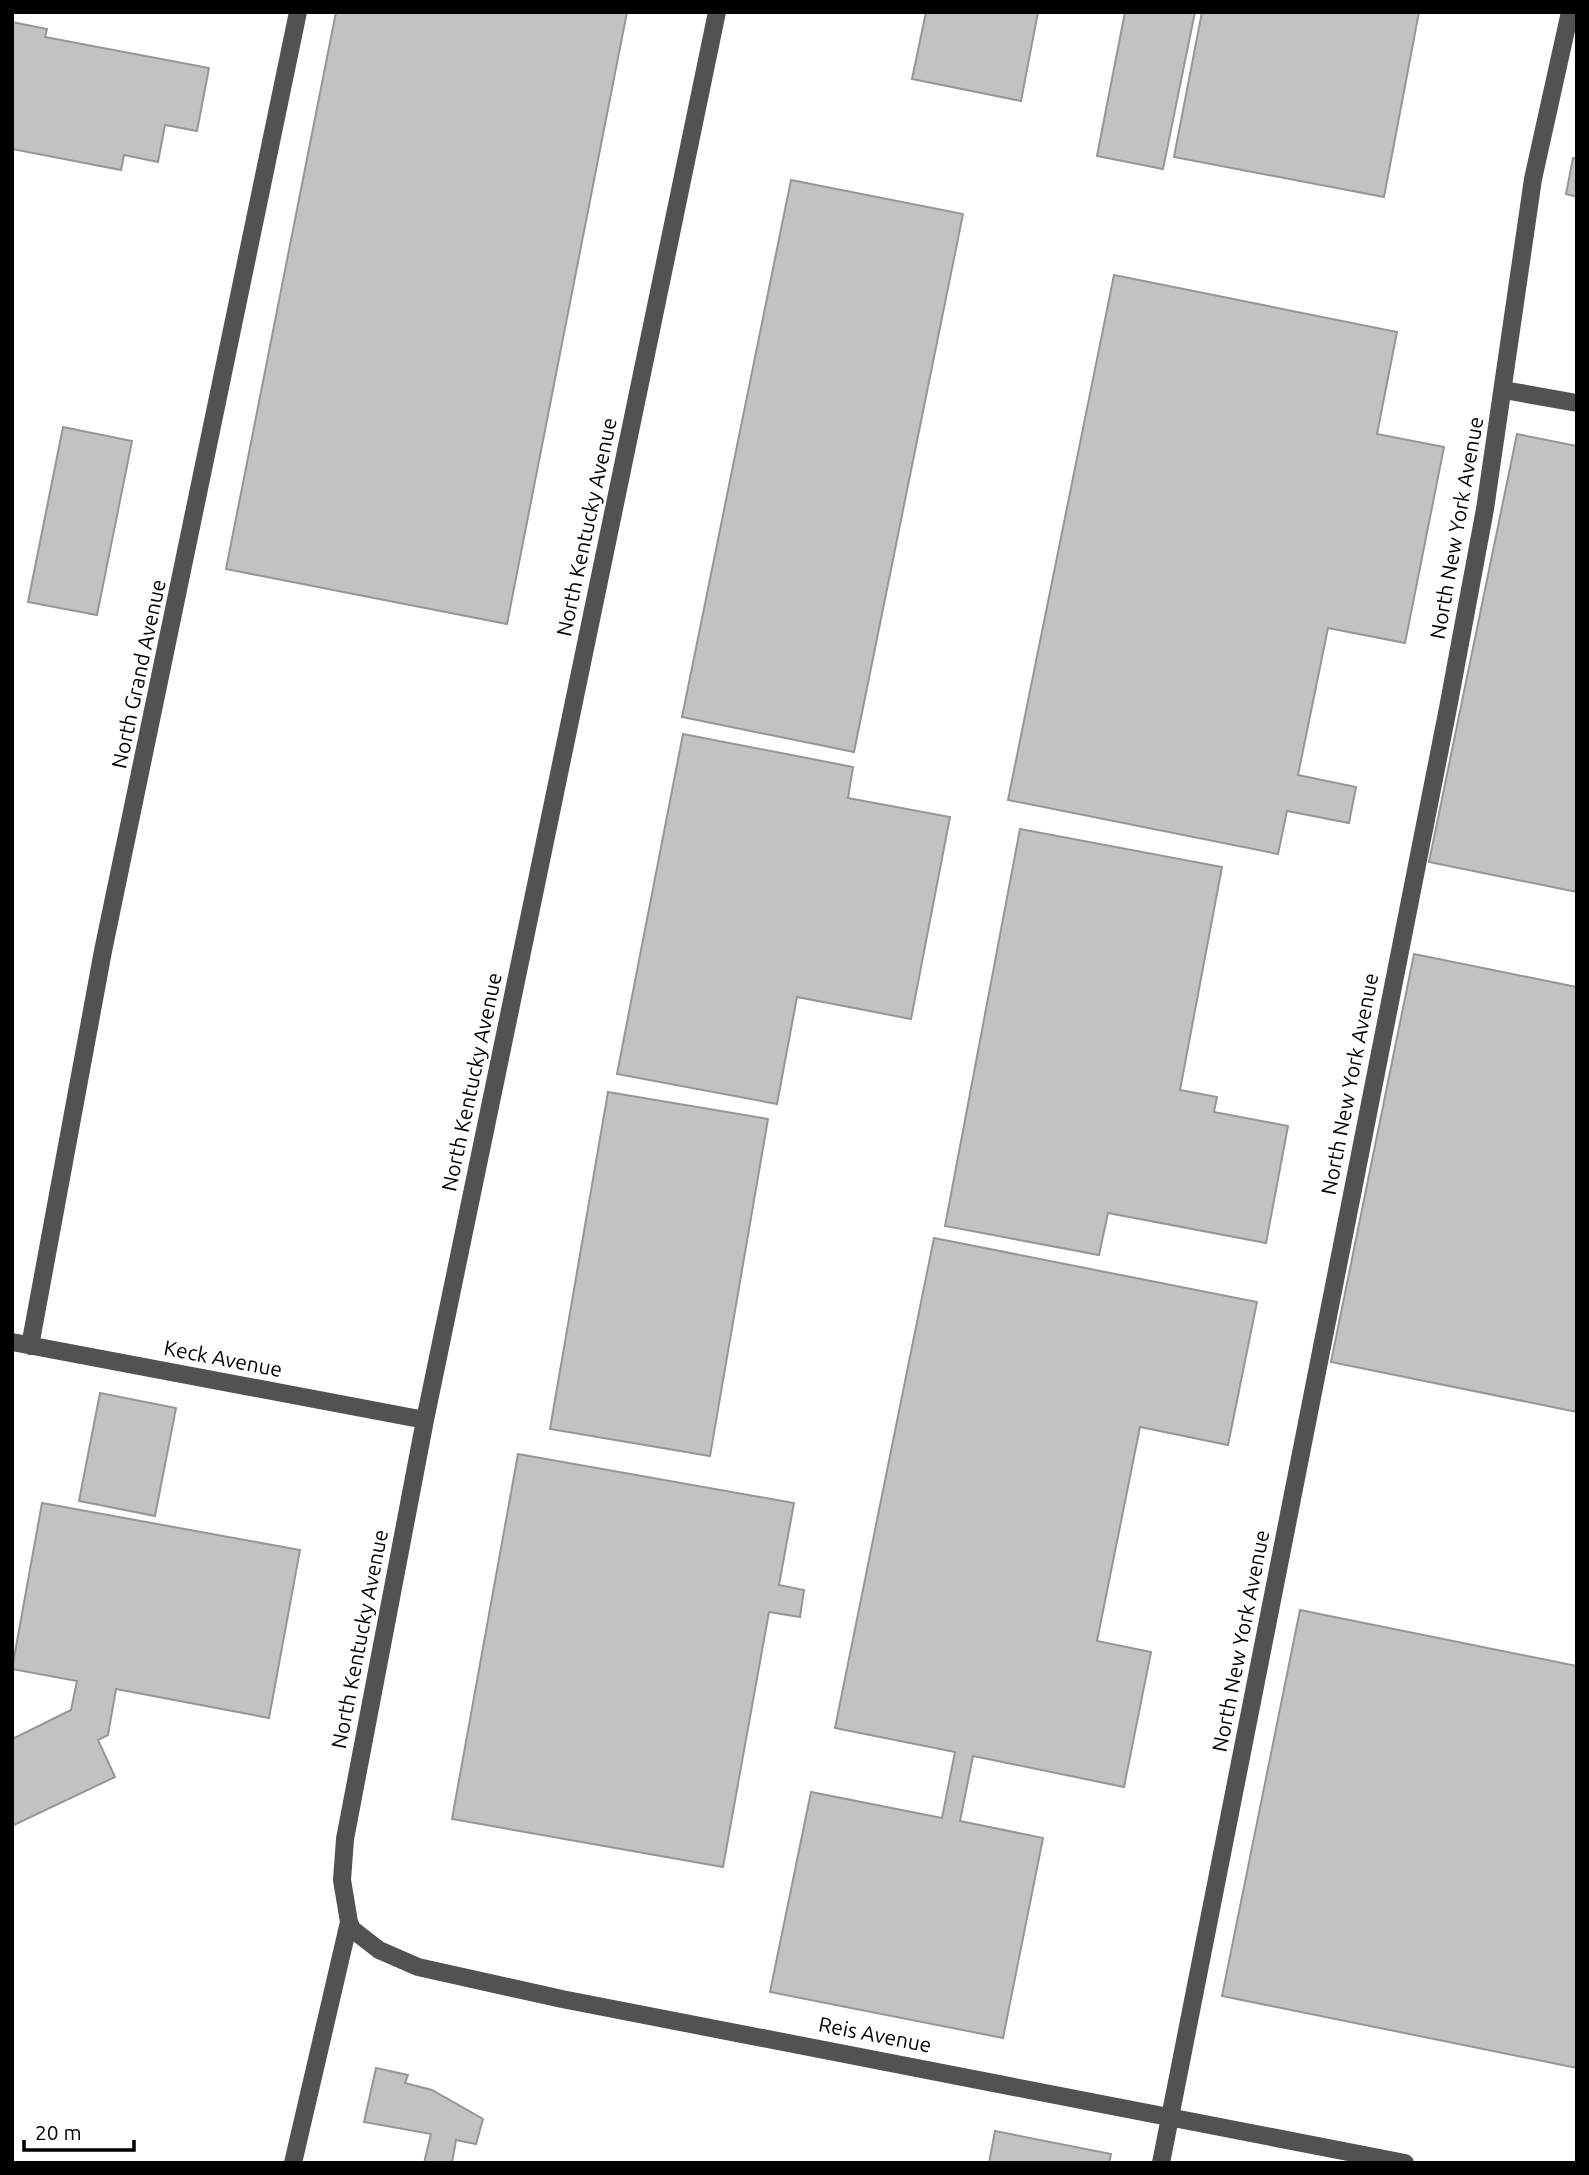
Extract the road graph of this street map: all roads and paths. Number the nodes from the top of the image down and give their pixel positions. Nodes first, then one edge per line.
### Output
1 (298, 12) edge
2 (717, 12) edge
3 (1570, 12) edge
4 (1504, 390) junction
5 (1577, 403) edge
6 (21, 1344) edge
7 (425, 1420) junction
8 (349, 1922) junction
9 (1170, 2116) junction
10 (293, 2163) edge
11 (1161, 2163) edge
12 (1405, 2163) edge

1 - 6 street, North Grand Avenue
2 - 7 street, North Kentucky Avenue
3 - 4 street, North New York Avenue
4 - 5 street
4 - 9 street, North New York Avenue
6 - 7 street, Keck Avenue
7 - 8 street, North Kentucky Avenue
8 - 9 street, Reis Avenue
8 - 10 street, North Kentucky Avenue
9 - 11 street, North New York Avenue
9 - 12 street, Reis Avenue

